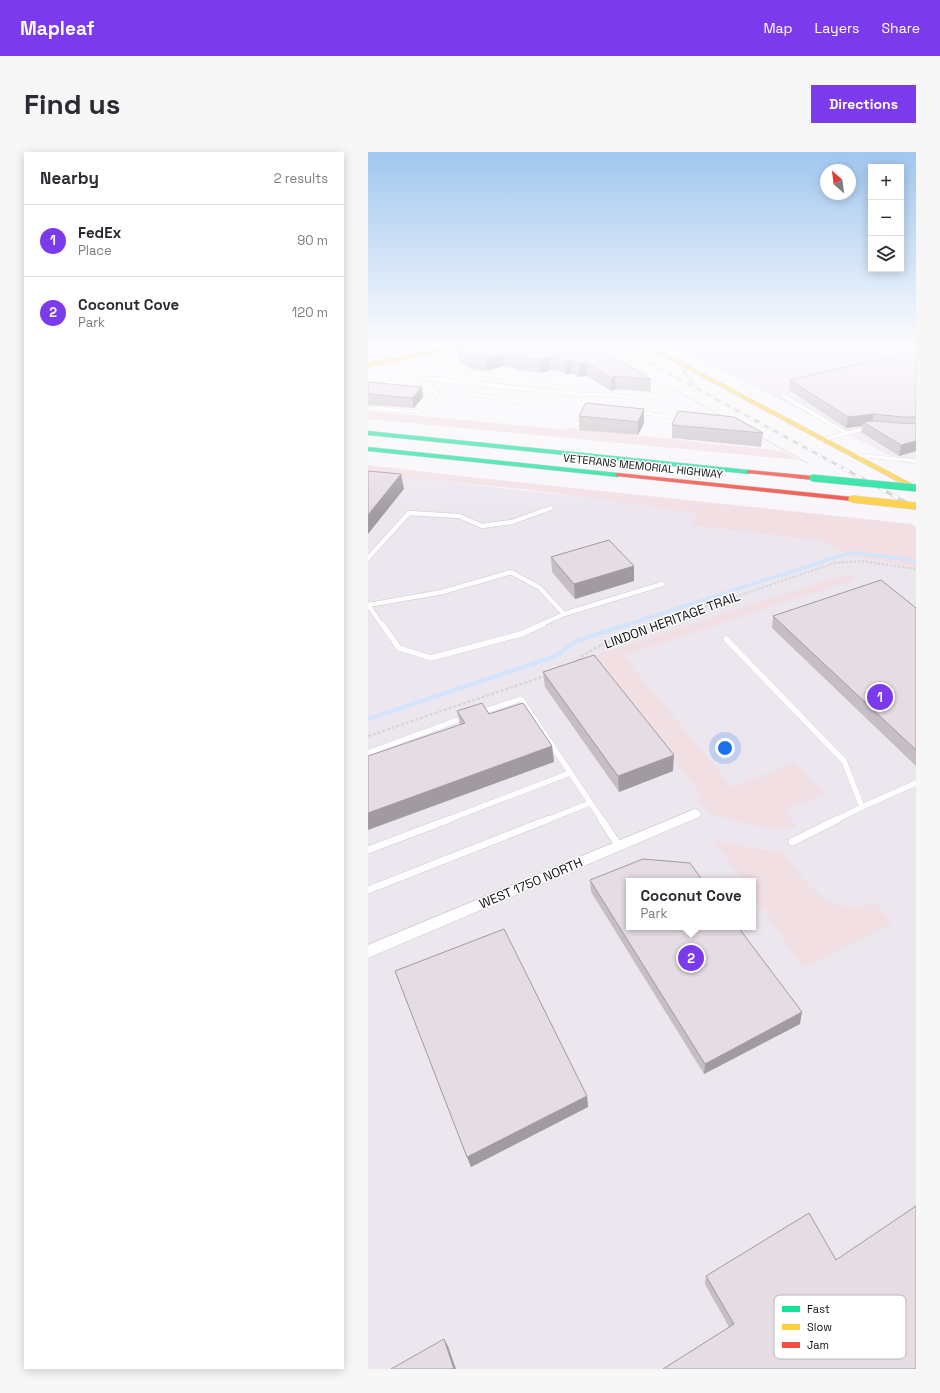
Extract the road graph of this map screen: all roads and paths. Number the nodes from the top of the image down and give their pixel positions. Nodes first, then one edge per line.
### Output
1 (432, 401) edge
2 (514, 401) edge
3 (547, 401) edge
4 (585, 401) edge
5 (694, 401) edge
6 (749, 401) edge
7 (792, 401) edge
8 (588, 403) junction
9 (594, 405) edge
10 (368, 408) edge
11 (630, 411) edge
12 (723, 417) edge
13 (690, 419) edge
14 (577, 425) dead end
15 (873, 428) edge
16 (368, 432) edge
17 (846, 433) junction
18 (758, 436) edge
19 (822, 440) junction
20 (368, 449) edge
21 (850, 454) junction
22 (916, 461) edge
23 (813, 466) dead end
24 (916, 488) edge
25 (916, 506) edge
26 (551, 508) dead end
27 (368, 558) edge
28 (916, 569) edge
29 (662, 584) dead end
30 (564, 614) junction
31 (726, 639) dead end
32 (570, 666) edge
33 (549, 675) edge
34 (368, 736) edge
35 (368, 753) edge
36 (570, 773) junction
37 (916, 783) edge
38 (590, 803) junction
39 (862, 807) junction
40 (695, 814) dead end
41 (792, 842) dead end
42 (619, 846) junction
43 (368, 850) edge
44 (368, 890) edge
45 (369, 950) edge

1 - 10 lane
2 - 3 lane
4 - 8 lane
5 - 12 path
6 - 19 main road
7 - 17 lane
8 - 9 lane
8 - 14 lane
11 - 13 lane
15 - 17 lane
16 - 24 main road, VETERANS MEMORIAL HIGHWAY, bridge
17 - 19 lane
18 - 23 path
19 - 21 main road
20 - 25 main road, VETERANS MEMORIAL HIGHWAY, bridge
21 - 22 lane
21 - 24 main road
26 - 27 lane
28 - 32 path, LINDON HERITAGE TRAIL
29 - 30 lane
30 - 30 lane
31 - 39 lane
33 - 34 path
35 - 36 lane
36 - 38 lane
36 - 43 lane
37 - 39 lane
38 - 42 lane
38 - 44 lane
39 - 41 lane
40 - 42 street, WEST 1750 NORTH
42 - 45 street, WEST 1750 NORTH

